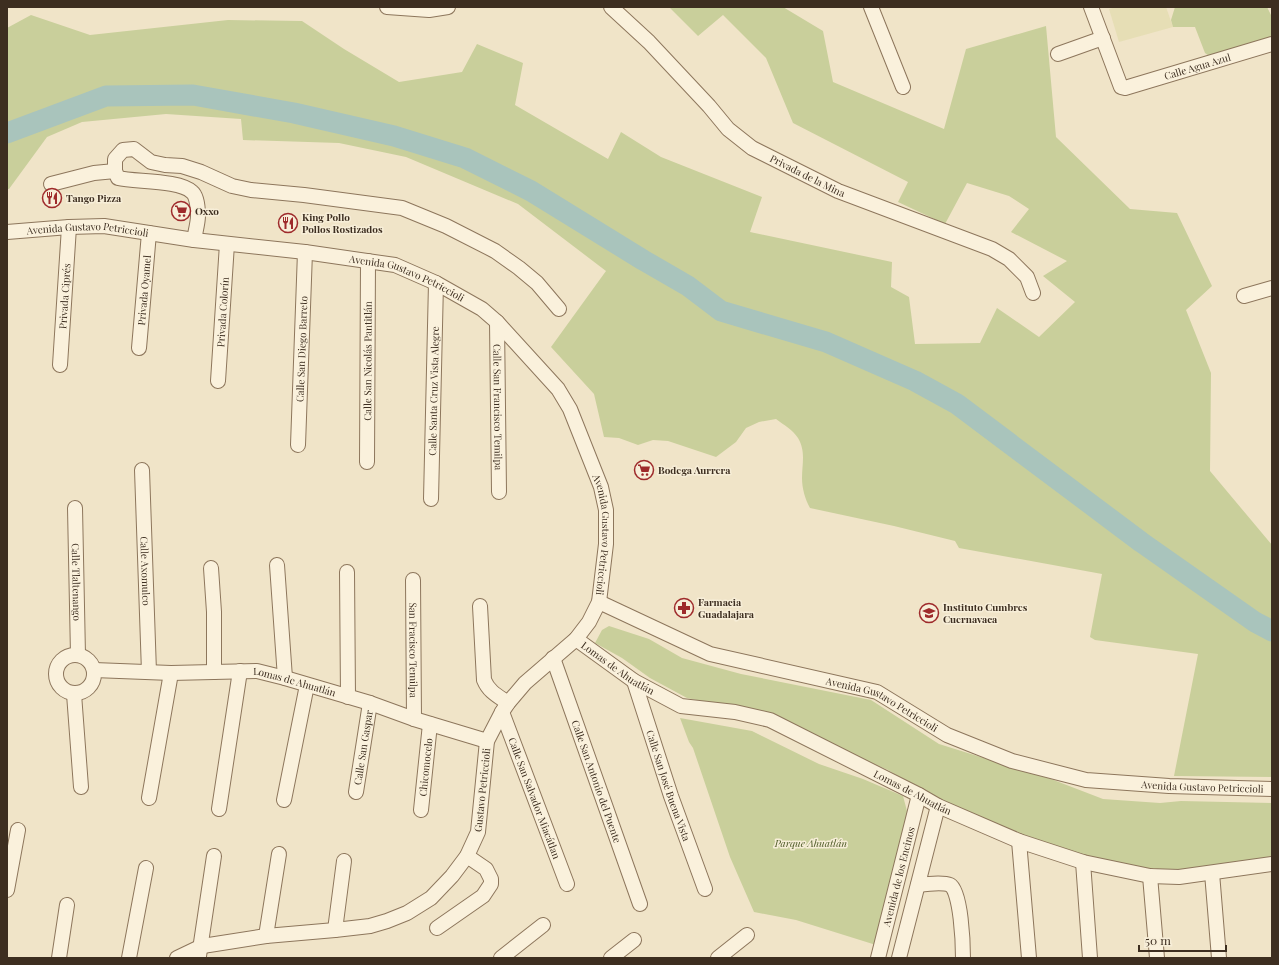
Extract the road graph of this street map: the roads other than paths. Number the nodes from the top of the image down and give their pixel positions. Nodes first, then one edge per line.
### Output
1 (387, 7) edge
2 (448, 7) edge
3 (612, 7) edge
4 (871, 7) edge
5 (1091, 7) edge
6 (1103, 38) junction
7 (1272, 44) edge
8 (1058, 54) dead end
9 (903, 87) dead end
10 (114, 171) junction
11 (51, 184) dead end
12 (69, 227) junction
13 (9, 229) edge
14 (149, 233) junction
15 (194, 240) junction
16 (227, 244) junction
17 (305, 252) junction
18 (368, 261) junction
19 (436, 284) junction
20 (1272, 288) edge
21 (1033, 293) dead end
22 (1244, 296) dead end
23 (558, 309) dead end
24 (497, 322) junction
25 (139, 348) dead end
26 (60, 365) dead end
27 (218, 381) dead end
28 (298, 445) dead end
29 (367, 462) dead end
30 (142, 470) dead end
31 (499, 492) dead end
32 (431, 499) dead end
33 (75, 508) dead end
34 (277, 564) dead end
35 (211, 568) dead end
36 (347, 572) dead end
37 (413, 580) dead end
38 (599, 602) junction
39 (480, 606) dead end
40 (576, 639) junction
41 (78, 655) junction
42 (553, 658) junction
43 (94, 670) junction
44 (240, 671) junction
45 (148, 672) junction
46 (214, 672) junction
47 (171, 673) junction
48 (285, 678) junction
49 (634, 681) junction
50 (307, 685) junction
51 (74, 694) junction
52 (348, 697) junction
53 (370, 703) junction
54 (505, 707) junction
55 (414, 719) junction
56 (430, 724) junction
57 (487, 741) junction
58 (81, 787) dead end
59 (1272, 789) edge
60 (356, 792) dead end
61 (919, 795) junction
62 (149, 798) dead end
63 (284, 800) dead end
64 (938, 806) junction
65 (219, 809) dead end
66 (421, 810) dead end
67 (18, 830) dead end
68 (1019, 841) junction
69 (279, 854) dead end
70 (214, 856) dead end
71 (467, 856) junction
72 (344, 861) dead end
73 (1083, 862) junction
74 (1272, 864) edge
75 (146, 868) dead end
76 (1212, 873) junction
77 (1150, 876) junction
78 (567, 884) dead end
79 (918, 884) junction
80 (705, 889) dead end
81 (7, 890) edge
82 (640, 904) dead end
83 (68, 905) dead end
84 (543, 926) dead end
85 (437, 928) dead end
86 (335, 930) junction
87 (747, 935) dead end
88 (266, 936) junction
89 (634, 940) dead end
90 (199, 953) edge
91 (59, 958) edge
92 (129, 958) edge
93 (177, 958) edge
94 (501, 958) edge
95 (611, 958) edge
96 (718, 958) edge
97 (878, 958) edge
98 (899, 958) edge
99 (963, 958) edge
100 (1028, 958) edge
101 (1090, 958) edge
102 (1156, 958) edge
103 (1219, 958) edge

1 - 2 street
3 - 21 street, Privada de la Mina
4 - 9 street
5 - 6 street
6 - 7 street, Calle Agua Azul
6 - 8 street
10 - 11 street
10 - 15 street
10 - 23 street
12 - 13 street, Avenida Gustavo Petriccioli
12 - 14 street, Avenida Gustavo Petriccioli
12 - 26 street, Privada Ciprés
14 - 15 street, Avenida Gustavo Petriccioli
14 - 25 street, Privada Oyamel
15 - 16 street, Avenida Gustavo Petriccioli
16 - 17 street, Avenida Gustavo Petriccioli
16 - 27 street, Privada Colorín
17 - 18 street, Avenida Gustavo Petriccioli
17 - 28 street, Calle San Diego Barreto
18 - 19 street, Avenida Gustavo Petriccioli
18 - 29 street, Calle San Nicolás Pantitlán
19 - 24 street, Avenida Gustavo Petriccioli
19 - 32 street, Calle Santa Cruz Vista Alegre
20 - 22 street
24 - 31 street, Calle San Francisco Temilpa
24 - 38 street, Avenida Gustavo Petriccioli
30 - 45 street, Calle Axomulco
33 - 41 street, Calle Tlaltenango
34 - 48 street
35 - 46 street
36 - 52 street
37 - 55 street, San Fracisco Temilpa
38 - 40 street, Gustavo Petriccioli
38 - 59 street, Avenida Gustavo Petriccioli
39 - 54 street
40 - 42 street, Gustavo Petriccioli
40 - 49 street, Lomas de Ahuatlán
41 - 43 street
41 - 51 street
42 - 54 street, Gustavo Petriccioli
42 - 82 street, Calle San Antonio del Puente
43 - 45 street, Lomas de Ahuatlán
43 - 51 street
44 - 46 street, Lomas de Ahuatlán
44 - 48 street, Lomas de Ahuatlán
44 - 65 street
45 - 47 street, Lomas de Ahuatlán
46 - 47 street, Lomas de Ahuatlán
47 - 62 street
48 - 50 street, Lomas de Ahuatlán
49 - 61 street, Lomas de Ahuatlán
49 - 80 street, Calle San José Buena Vista
50 - 52 street, Lomas de Ahuatlán
50 - 63 street
51 - 58 street
52 - 53 street, Lomas de Ahuatlán
53 - 55 street, Lomas de Ahuatlán
53 - 60 street, Calle San Gaspar
54 - 57 street, Gustavo Petriccioli
54 - 78 street, Calle San Salvador Miacátlan
55 - 56 street, Lomas de Ahuatlán
56 - 57 street, Lomas de Ahuatlán
56 - 66 street, Chicomocelo
57 - 71 street, Gustavo Petriccioli
61 - 64 street, Lomas de Ahuatlán
61 - 97 street, Avenida de los Encinos
64 - 68 street, Lomas de Ahuatlán
64 - 79 street
67 - 81 street
68 - 73 street, Lomas de Ahuatlán
68 - 100 street
69 - 88 street
70 - 90 street
71 - 85 street
71 - 86 street, Gustavo Petriccioli
72 - 86 street
73 - 77 street, Lomas de Ahuatlán
73 - 101 street
74 - 76 street, Lomas de Ahuatlán
75 - 92 street
76 - 77 street, Lomas de Ahuatlán
76 - 103 street
77 - 102 street
79 - 98 street
79 - 99 street
83 - 91 street
84 - 94 street
86 - 88 street, Gustavo Petriccioli
87 - 96 street
88 - 90 street, Gustavo Petriccioli
89 - 95 street
90 - 93 street, Gustavo Petriccioli

